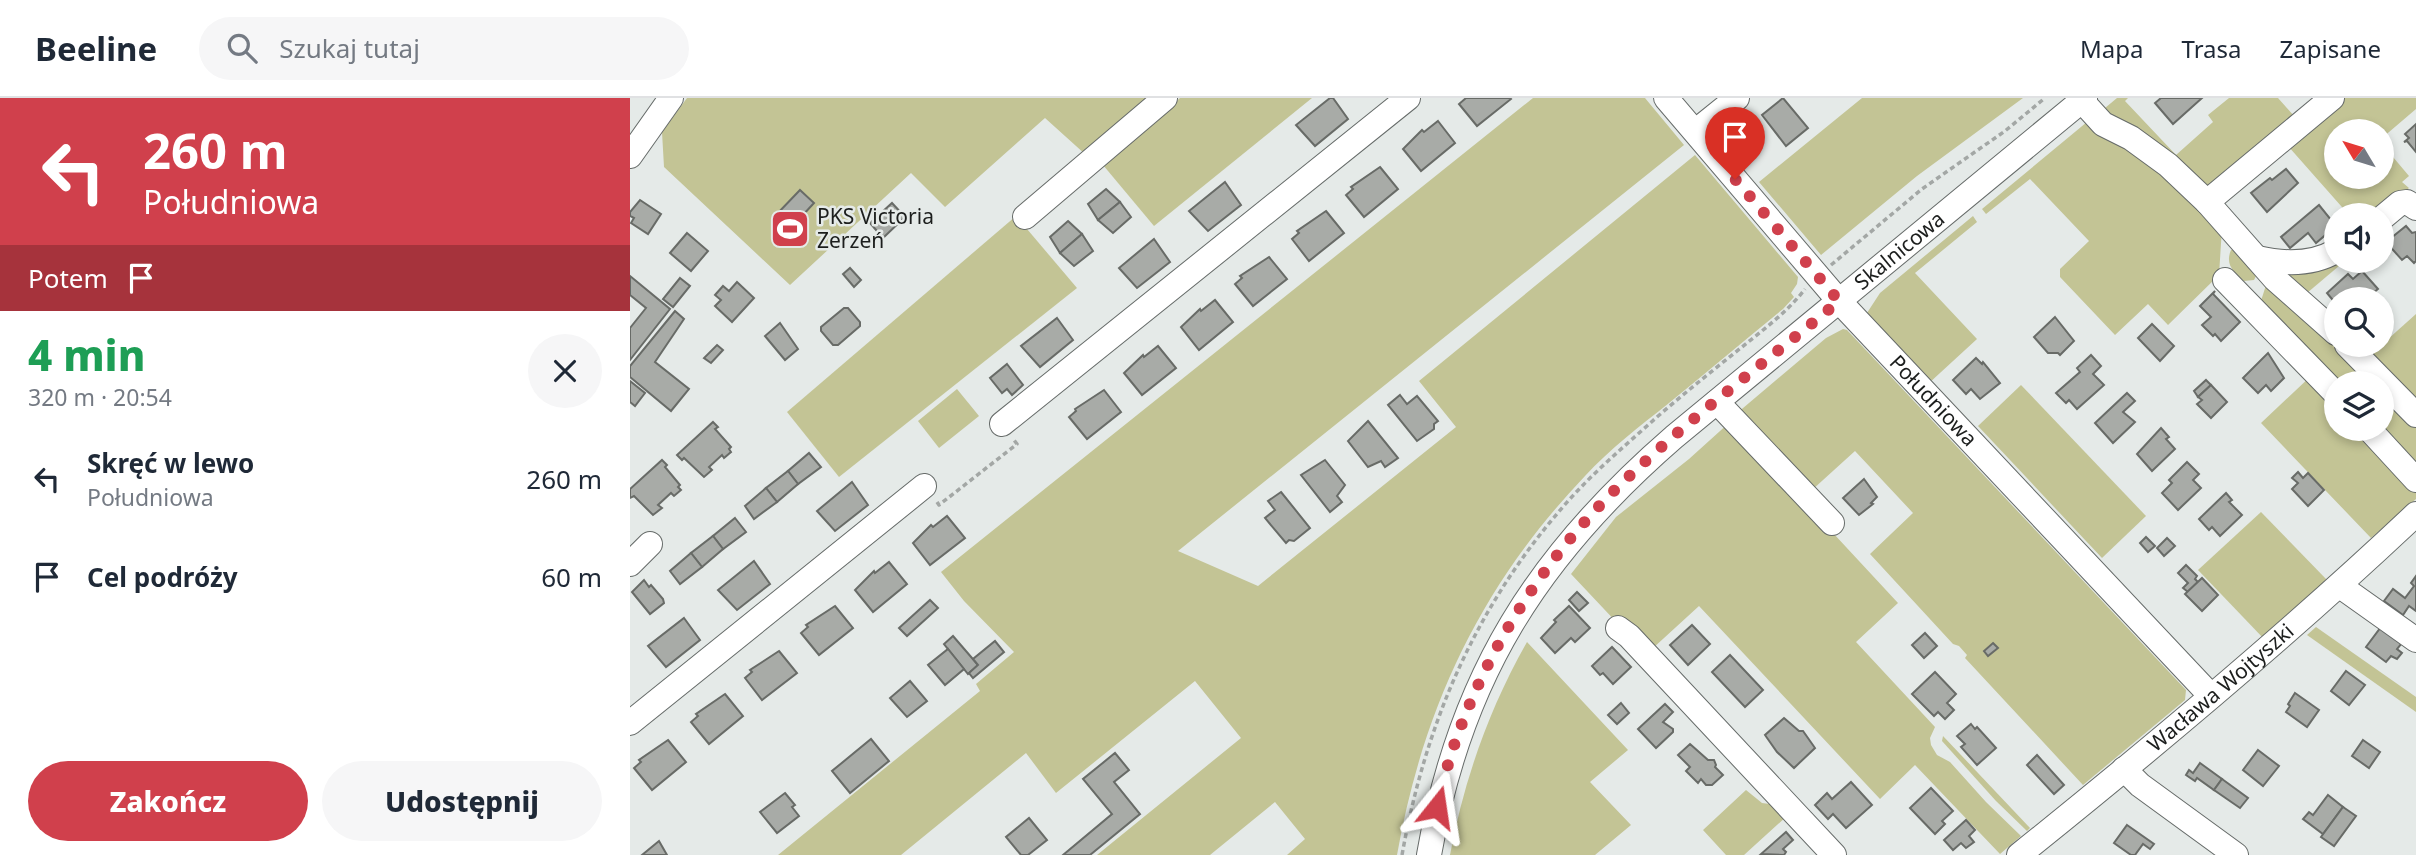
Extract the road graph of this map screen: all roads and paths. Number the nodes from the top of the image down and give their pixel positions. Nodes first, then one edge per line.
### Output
1 (671, 98) edge
2 (1165, 98) edge
3 (1408, 98) edge
4 (1667, 98) edge
5 (1737, 98) edge
6 (2045, 98) edge
7 (2332, 98) edge
8 (2084, 99) edge
9 (1696, 131) junction
10 (630, 156) edge
11 (2207, 202) junction
12 (2394, 208) edge
13 (2416, 208) edge
14 (1025, 217) dead end
15 (2324, 255) edge
16 (2261, 262) junction
17 (1825, 270) dead end
18 (2225, 280) dead end
19 (2243, 299) junction
20 (1839, 301) junction
21 (2324, 322) edge
22 (2359, 357) edge
23 (2324, 382) edge
24 (1717, 402) junction
25 (2416, 415) edge
26 (1002, 424) joint
27 (2380, 441) edge
28 (2416, 480) edge
29 (923, 486) joint
30 (2416, 514) edge
31 (1832, 523) dead end
32 (650, 544) dead end
33 (630, 564) edge
34 (2340, 586) junction
35 (1618, 628) dead end
36 (2416, 640) edge
37 (2211, 696) junction
38 (630, 723) edge
39 (2124, 769) junction
40 (1429, 855) edge
41 (1834, 855) edge
42 (2019, 855) edge
43 (2236, 855) edge

1 - 10 street
2 - 14 street
3 - 26 street
4 - 9 street, Południowa
5 - 9 street
6 - 17 path
7 - 11 street
8 - 11 street
8 - 20 street, Skalnicowa
9 - 20 street, Południowa
11 - 16 street
12 - 13 street
15 - 16 street
16 - 19 street
16 - 21 street
18 - 19 street
19 - 23 street
20 - 24 street, Skalnicowa
20 - 37 street, Południowa
22 - 25 street
24 - 31 street
24 - 40 street, Skalnicowa
26 - 29 path
27 - 28 street
29 - 38 street
30 - 34 street, Wacława Wojtyszki
32 - 33 street
34 - 36 street
34 - 37 street, Wacława Wojtyszki
35 - 41 street
37 - 39 street, Wacława Wojtyszki
39 - 42 street, Wacława Wojtyszki
39 - 43 street

